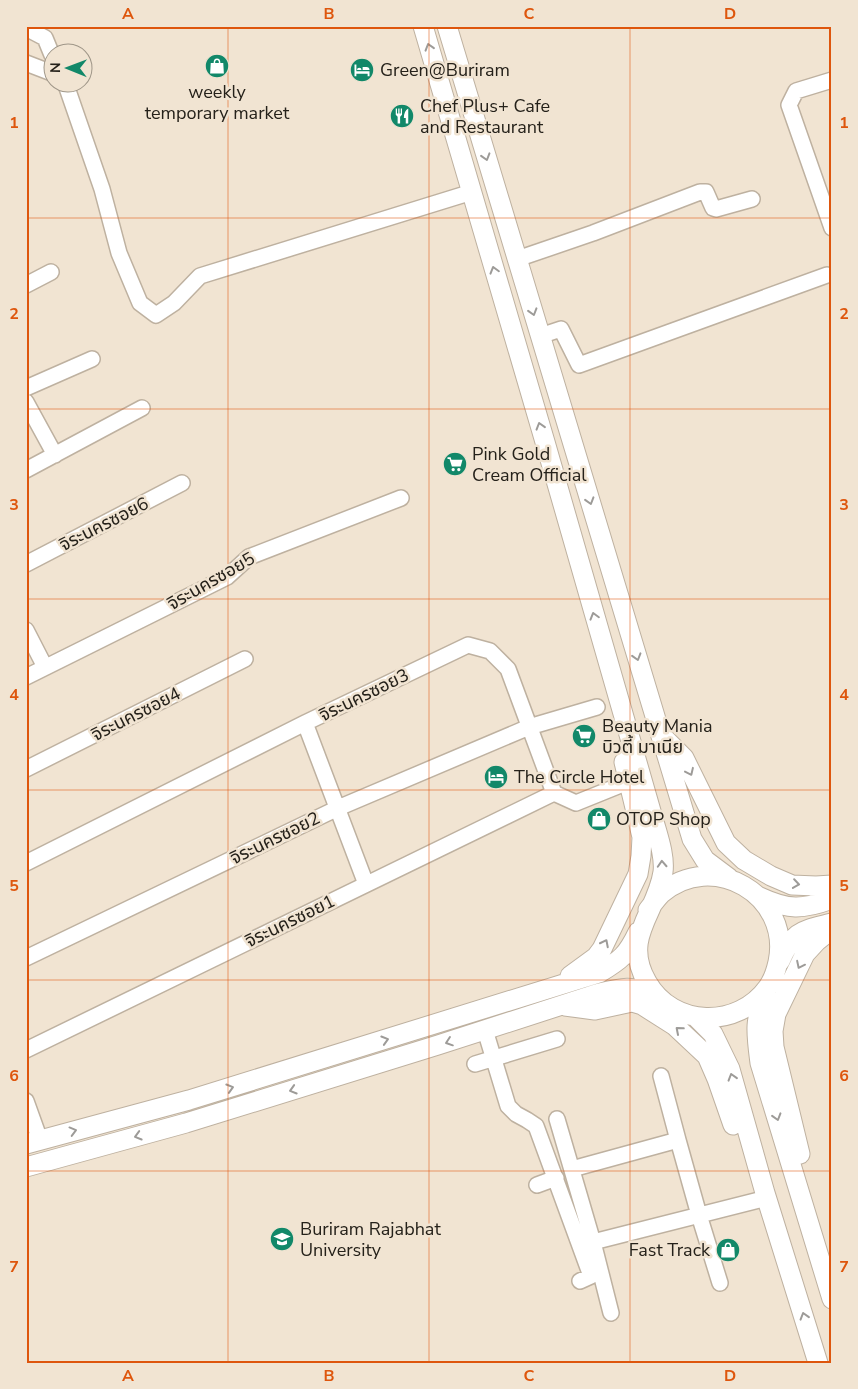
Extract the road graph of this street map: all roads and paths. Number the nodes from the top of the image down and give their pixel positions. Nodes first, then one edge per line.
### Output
1 (423, 26) edge
2 (447, 26) edge
3 (26, 28) edge
4 (47, 42) edge
5 (26, 63) edge
6 (42, 69) edge
7 (832, 80) edge
8 (68, 92) edge
9 (472, 192) junction
10 (752, 199) dead end
11 (832, 228) edge
12 (517, 259) junction
13 (51, 272) dead end
14 (827, 275) dead end
15 (26, 285) edge
16 (540, 336) junction
17 (92, 359) dead end
18 (26, 388) edge
19 (26, 402) edge
20 (142, 408) dead end
21 (55, 455) junction
22 (26, 470) edge
23 (182, 483) dead end
24 (401, 498) dead end
25 (26, 564) edge
26 (26, 630) edge
27 (245, 659) dead end
28 (45, 667) junction
29 (26, 677) edge
30 (597, 707) dead end
31 (622, 714) junction
32 (306, 723) junction
33 (529, 727) junction
34 (660, 734) junction
35 (26, 769) edge
36 (628, 782) junction
37 (554, 792) junction
38 (338, 808) junction
39 (26, 863) edge
40 (732, 879) junction
41 (366, 884) junction
42 (832, 885) edge
43 (759, 896) junction
44 (832, 899) edge
45 (648, 910) junction
46 (832, 923) edge
47 (640, 928) junction
48 (832, 929) edge
49 (26, 958) edge
50 (772, 979) junction
51 (556, 986) junction
52 (655, 994) junction
53 (558, 1005) junction
54 (697, 1018) junction
55 (485, 1030) junction
56 (557, 1039) dead end
57 (26, 1050) edge
58 (494, 1058) junction
59 (475, 1064) dead end
60 (661, 1076) dead end
61 (26, 1101) edge
62 (557, 1120) dead end
63 (678, 1140) junction
64 (33, 1142) edge
65 (26, 1167) edge
66 (572, 1169) junction
67 (556, 1178) junction
68 (537, 1185) dead end
69 (766, 1196) junction
70 (699, 1215) junction
71 (810, 1226) junction
72 (593, 1242) junction
73 (580, 1281) dead end
74 (720, 1283) dead end
75 (832, 1299) edge
76 (611, 1313) dead end
77 (818, 1363) edge

9 -> 1 main road
2 -> 12 main road
3 - 4 street
5 - 6 street
7 - 11 street
8 - 9 street
31 -> 9 main road
10 - 12 street
12 -> 16 main road
13 - 15 street
14 - 16 street
16 -> 34 main road
17 - 18 street
19 - 21 street
20 - 21 street
21 - 22 street
23 - 25 street, จิระนครซอย6
24 - 28 street, จิระนครซอย5
26 - 28 street
27 - 35 street, จิระนครซอย4
28 - 29 street, จิระนครซอย5
30 - 33 street, จิระนครซอย2
31 - 36 main road
45 -> 31 main road
32 - 33 street, จิระนครซอย3
32 - 38 street
32 - 39 street, จิระนครซอย3
33 - 37 street, จิระนครซอย3
33 - 38 street, จิระนครซอย2
34 - 40 main road
34 -> 42 main road
36 - 37 street
51 -> 36 main road
37 - 41 street, จิระนครซอย1
38 - 41 street
38 - 49 street, จิระนครซอย2
40 - 43 main road
40 - 45 main road
41 - 57 street, จิระนครซอย1
43 - 44 main road
43 - 50 main road
45 - 47 main road
46 - 50 main road
47 - 51 main road
47 - 52 main road
48 -> 71 main road
50 - 54 main road
50 -> 71 main road
64 -> 51 main road
52 - 53 main road
52 - 54 main road
53 - 55 main road
69 -> 53 main road
69 -> 54 main road
55 - 58 street
55 -> 65 main road
56 - 58 street
58 - 59 street
58 - 67 street
60 - 63 street
61 - 64 street
62 - 66 street
63 - 66 street
63 - 70 street
66 - 72 street
67 - 68 street
67 - 73 street
69 - 70 street
77 -> 69 main road
70 - 72 street
70 - 74 street
71 - 75 main road
72 - 76 street

